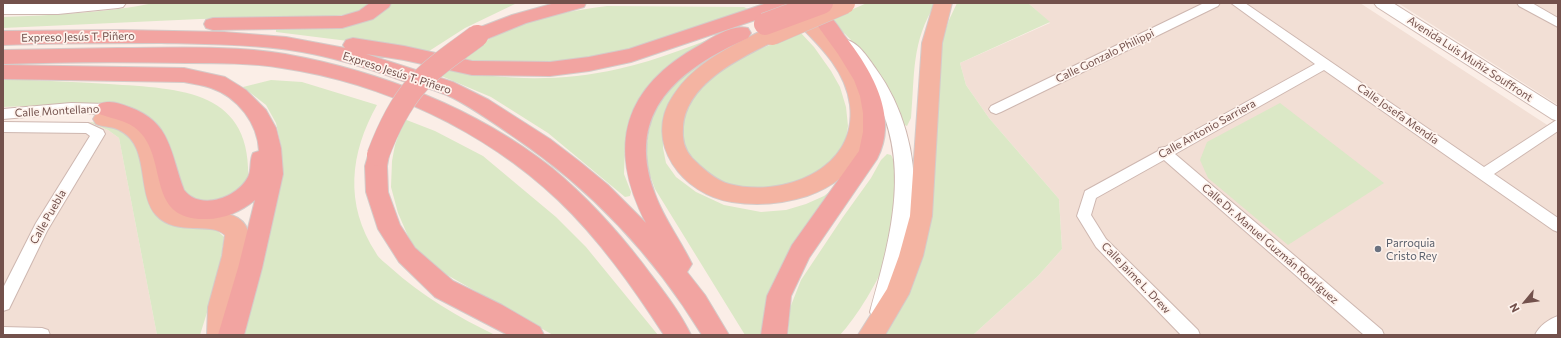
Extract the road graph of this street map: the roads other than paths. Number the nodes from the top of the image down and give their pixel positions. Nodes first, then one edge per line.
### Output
1 (118, 3) edge
2 (382, 3) edge
3 (531, 3) edge
4 (577, 3) edge
5 (787, 3) edge
6 (805, 3) edge
7 (844, 3) edge
8 (943, 3) edge
9 (1214, 3) edge
10 (1237, 3) edge
11 (1382, 3) edge
12 (1523, 3) edge
13 (3, 9) edge
14 (821, 11) edge
15 (1558, 23) edge
16 (763, 25) junction
17 (478, 36) junction
18 (31, 37) junction
19 (3, 38) edge
20 (232, 39) junction
21 (3, 57) edge
22 (1325, 64) junction
23 (3, 72) edge
24 (126, 73) junction
25 (996, 109) dead end
26 (6, 114) edge
27 (1558, 115) edge
28 (102, 120) junction
29 (1558, 124) edge
30 (3, 127) edge
31 (1164, 152) junction
32 (1484, 174) junction
33 (1090, 195) joint
34 (1558, 226) edge
35 (696, 302) junction
36 (3, 304) edge
37 (1558, 323) edge
38 (873, 333) edge
39 (3, 334) edge
40 (42, 335) edge
41 (220, 335) edge
42 (231, 335) edge
43 (531, 335) edge
44 (678, 335) edge
45 (716, 335) edge
46 (774, 335) edge
47 (1192, 335) edge
48 (1376, 335) edge
49 (1543, 335) edge

1 - 13 street
2 - 18 highway
3 - 17 highway
4 - 17 highway
5 - 16 highway
5 - 16 highway
6 - 14 street
7 - 16 highway, bridge
8 - 38 highway
9 - 25 street, Calle Gonzalo Philippi
10 - 22 street, Calle Josefa Mendía
11 - 27 street, Avenida Luis Muñiz Souffront
12 - 15 street
14 - 16 highway, bridge
14 - 38 street
14 - 46 highway
16 - 20 highway
16 - 35 highway
17 - 43 highway, bridge
18 - 19 highway, Expreso Jesús T. Piñero
18 - 20 highway, Expreso Jesús T. Piñero
20 - 35 highway, Expreso Jesús T. Piñero
21 - 44 highway, Expreso Jesús T. Piñero
22 - 31 street, Calle Antonio Sarriera
22 - 32 street, Calle Josefa Mendía
23 - 24 highway
24 - 28 highway
24 - 42 highway
26 - 28 street, Calle Montellano
28 - 30 street
28 - 36 street, Calle Puebla
28 - 41 highway
29 - 32 street
31 - 33 street, Calle Antonio Sarriera
31 - 48 street, Calle Dr. Manuel Guzmán Rodríguez
32 - 34 street, Calle Josefa Mendía
33 - 47 street, Calle Jaime L. Drew
35 - 45 highway, Expreso Jesús T. Piñero
37 - 49 street
39 - 40 street

